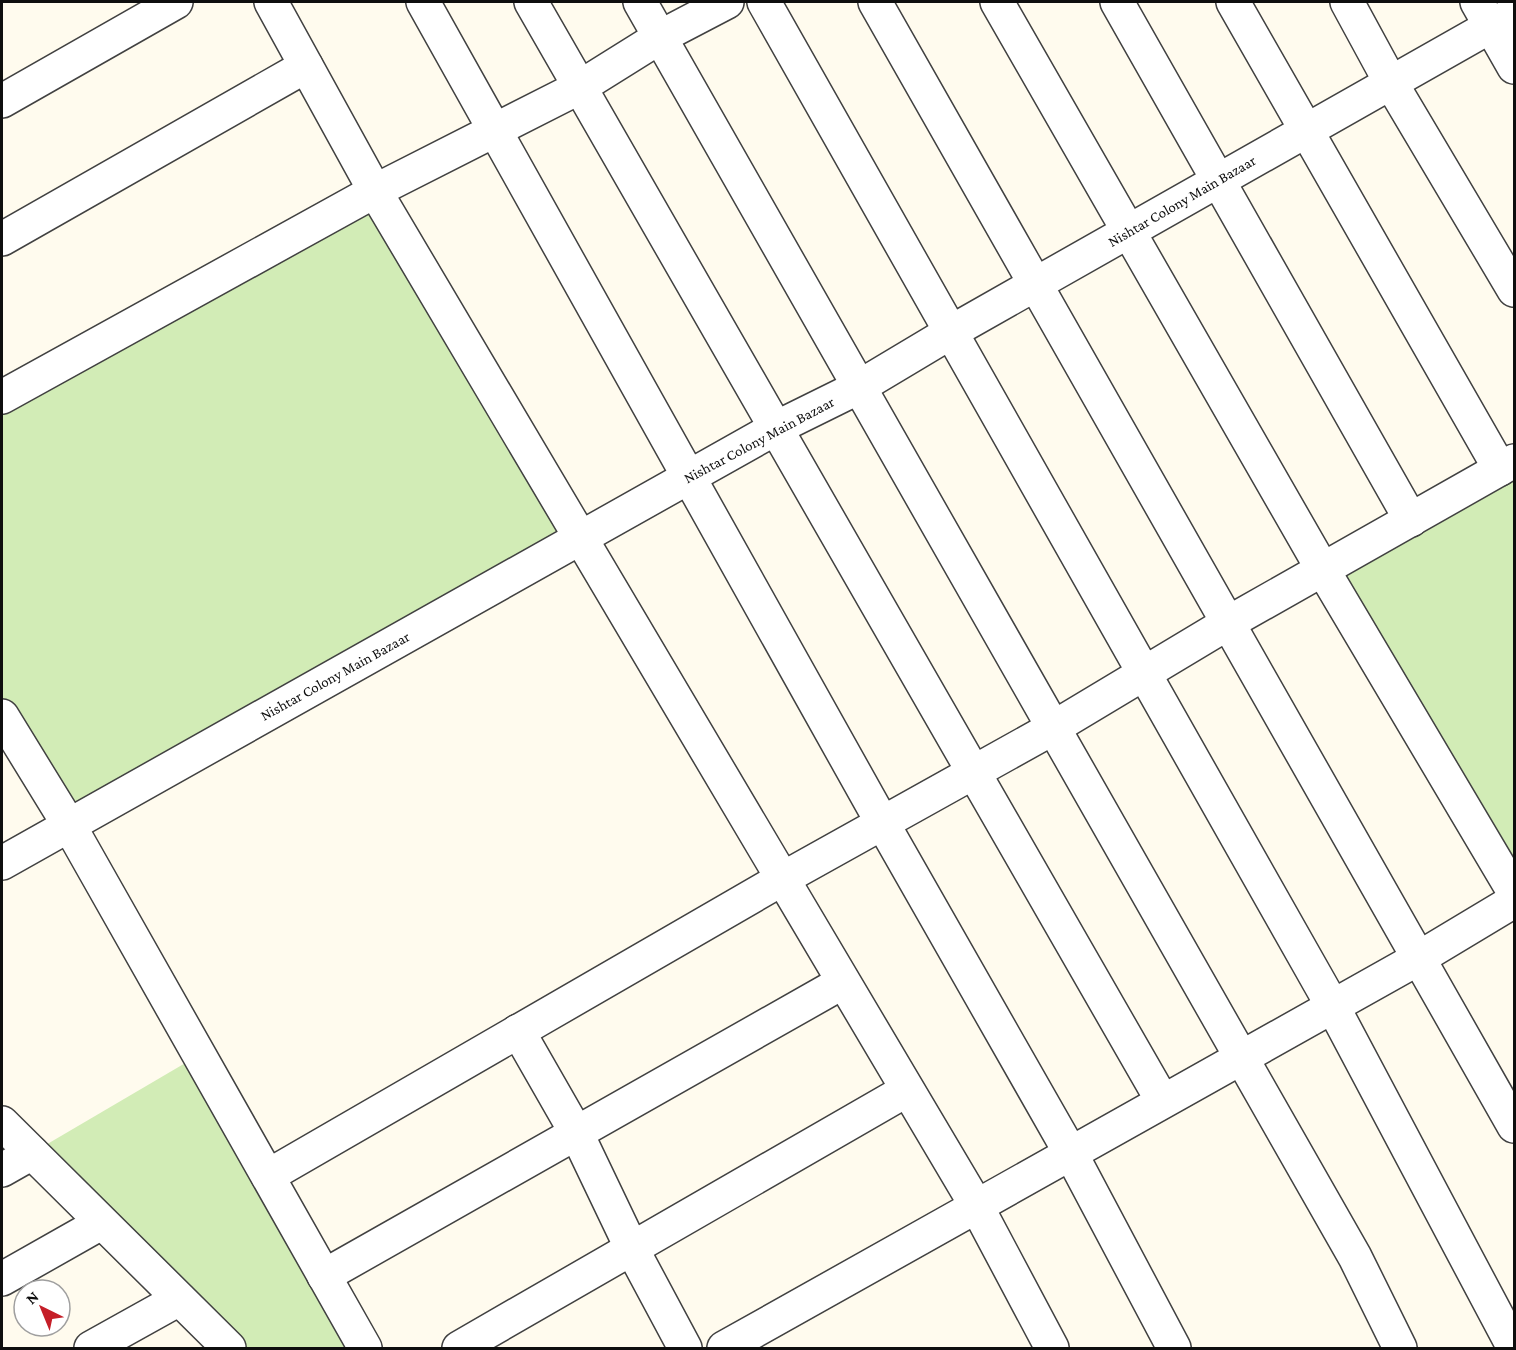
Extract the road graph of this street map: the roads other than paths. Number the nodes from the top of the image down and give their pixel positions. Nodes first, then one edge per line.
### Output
1 (176, 2) edge
2 (271, 2) edge
3 (423, 2) edge
4 (531, 2) edge
5 (640, 2) edge
6 (727, 2) edge
7 (764, 2) edge
8 (875, 2) edge
9 (997, 2) edge
10 (1117, 2) edge
11 (1233, 2) edge
12 (1347, 2) edge
13 (1494, 14) edge
14 (660, 37) junction
15 (306, 66) junction
16 (1515, 67) edge
17 (1391, 83) junction
18 (580, 87) junction
19 (2, 101) edge
20 (1306, 129) junction
21 (495, 130) junction
22 (1218, 181) junction
23 (375, 190) junction
24 (1131, 231) junction
25 (2, 239) edge
26 (1035, 285) junction
27 (1515, 290) edge
28 (951, 332) junction
29 (859, 387) junction
30 (2, 397) edge
31 (776, 428) junction
32 (1507, 465) edge
33 (690, 476) junction
34 (1411, 520) junction
35 (581, 539) junction
36 (1323, 570) junction
37 (1228, 623) junction
38 (1144, 674) junction
39 (2, 716) edge
40 (1053, 728) junction
41 (972, 772) junction
42 (883, 824) junction
43 (69, 825) junction
44 (2, 863) edge
45 (782, 879) junction
46 (1515, 892) edge
47 (1515, 901) edge
48 (1419, 958) junction
49 (843, 982) junction
50 (1332, 1005) junction
51 (518, 1031) junction
52 (1240, 1056) junction
53 (907, 1090) junction
54 (1162, 1100) junction
55 (2, 1123) edge
56 (1515, 1126) edge
57 (577, 1134) junction
58 (1070, 1152) junction
59 (32, 1153) junction
60 (2, 1170) edge
61 (268, 1176) junction
62 (976, 1205) junction
63 (102, 1222) junction
64 (632, 1249) junction
65 (324, 1276) junction
66 (2, 1279) edge
67 (179, 1299) junction
68 (91, 1348) edge
69 (229, 1348) edge
70 (365, 1348) edge
71 (459, 1348) edge
72 (685, 1348) edge
73 (723, 1348) edge
74 (1052, 1348) edge
75 (1174, 1348) edge
76 (1400, 1348) edge
77 (1514, 1348) edge

1 - 19 street
2 - 15 street
3 - 21 street
4 - 18 street
5 - 14 street
6 - 14 street
7 - 28 street
8 - 26 street
9 - 24 street
10 - 22 street
11 - 20 street
12 - 17 street
13 - 16 street
13 - 17 street, Nishtar Colony Main Bazaar
14 - 18 street
14 - 29 street
15 - 23 street
15 - 25 street
17 - 20 street, Nishtar Colony Main Bazaar
17 - 27 street
18 - 21 street
18 - 31 street
20 - 22 street, Nishtar Colony Main Bazaar
20 - 32 street
21 - 23 street
21 - 33 street
22 - 24 street, Nishtar Colony Main Bazaar
22 - 34 street
23 - 30 street
23 - 35 street
24 - 26 street, Nishtar Colony Main Bazaar
24 - 36 street
26 - 28 street, Nishtar Colony Main Bazaar
26 - 37 street
28 - 29 street, Nishtar Colony Main Bazaar
28 - 38 street
29 - 31 street, Nishtar Colony Main Bazaar
29 - 40 street
31 - 33 street, Nishtar Colony Main Bazaar
31 - 41 street
32 - 34 street
33 - 35 street, Nishtar Colony Main Bazaar
33 - 42 street
34 - 36 street
35 - 43 street, Nishtar Colony Main Bazaar
35 - 45 street
36 - 37 street
36 - 46 street
37 - 38 street
37 - 48 street
38 - 40 street
38 - 50 street
39 - 43 street
40 - 41 street
40 - 52 street
41 - 42 street
41 - 54 street
42 - 45 street
42 - 58 street
43 - 44 street, Nishtar Colony Main Bazaar
43 - 61 street
45 - 49 street
45 - 51 street
47 - 48 street
48 - 50 street
48 - 56 street
49 - 53 street
49 - 57 street
50 - 52 street
50 - 77 street
51 - 57 street
51 - 61 street
52 - 54 street
52 - 76 street
53 - 62 street
53 - 64 street
54 - 58 street
55 - 59 street
57 - 64 street
57 - 65 street
58 - 62 street
58 - 75 street
59 - 60 street
59 - 63 street
61 - 65 street
62 - 73 street
62 - 74 street
63 - 66 street
63 - 67 street
64 - 71 street
64 - 72 street
65 - 70 street
67 - 68 street
67 - 69 street

